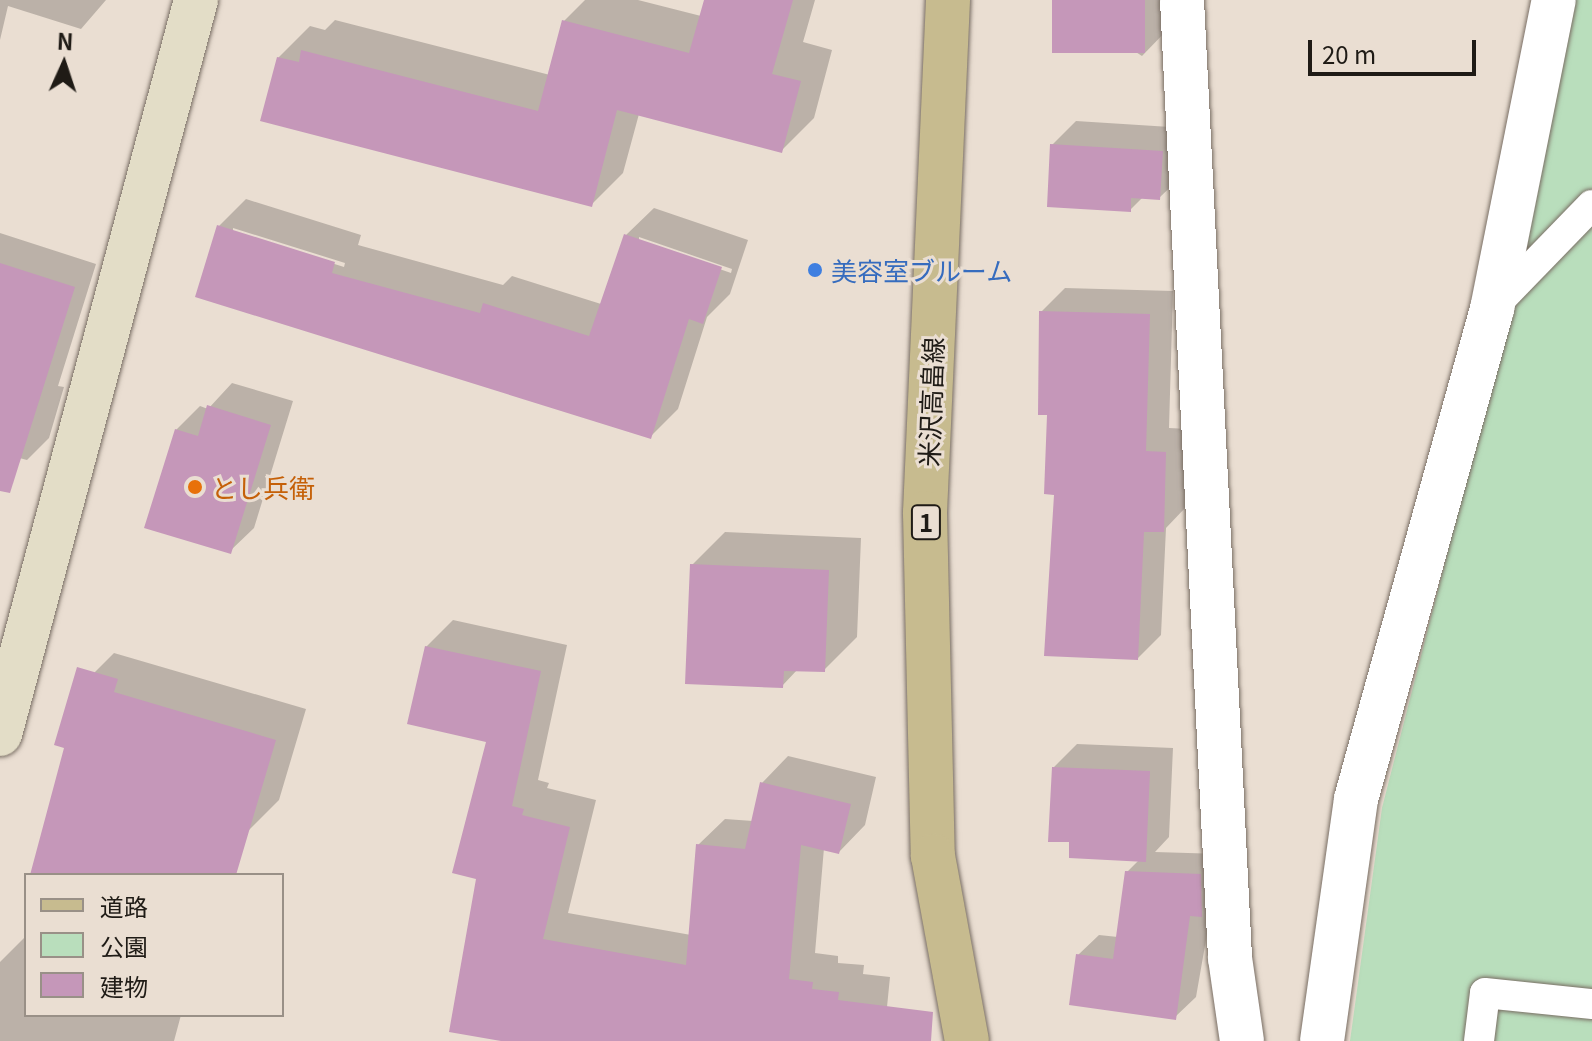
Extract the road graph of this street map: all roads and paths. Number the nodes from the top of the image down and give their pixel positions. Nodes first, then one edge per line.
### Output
1 (196, 0) edge
2 (948, 0) edge
3 (1182, 0) edge
4 (1554, 0) edge
5 (1592, 205) edge
6 (1492, 309) junction
7 (0, 734) edge
8 (1592, 1004) edge
9 (967, 1041) edge
10 (1242, 1041) edge
11 (1322, 1041) edge
12 (1479, 1041) edge

1 - 7 street
2 - 9 main road, 米沢高畠線 / 1
3 - 10 street
4 - 6 street
5 - 6 lane
6 - 11 street
8 - 12 lane

